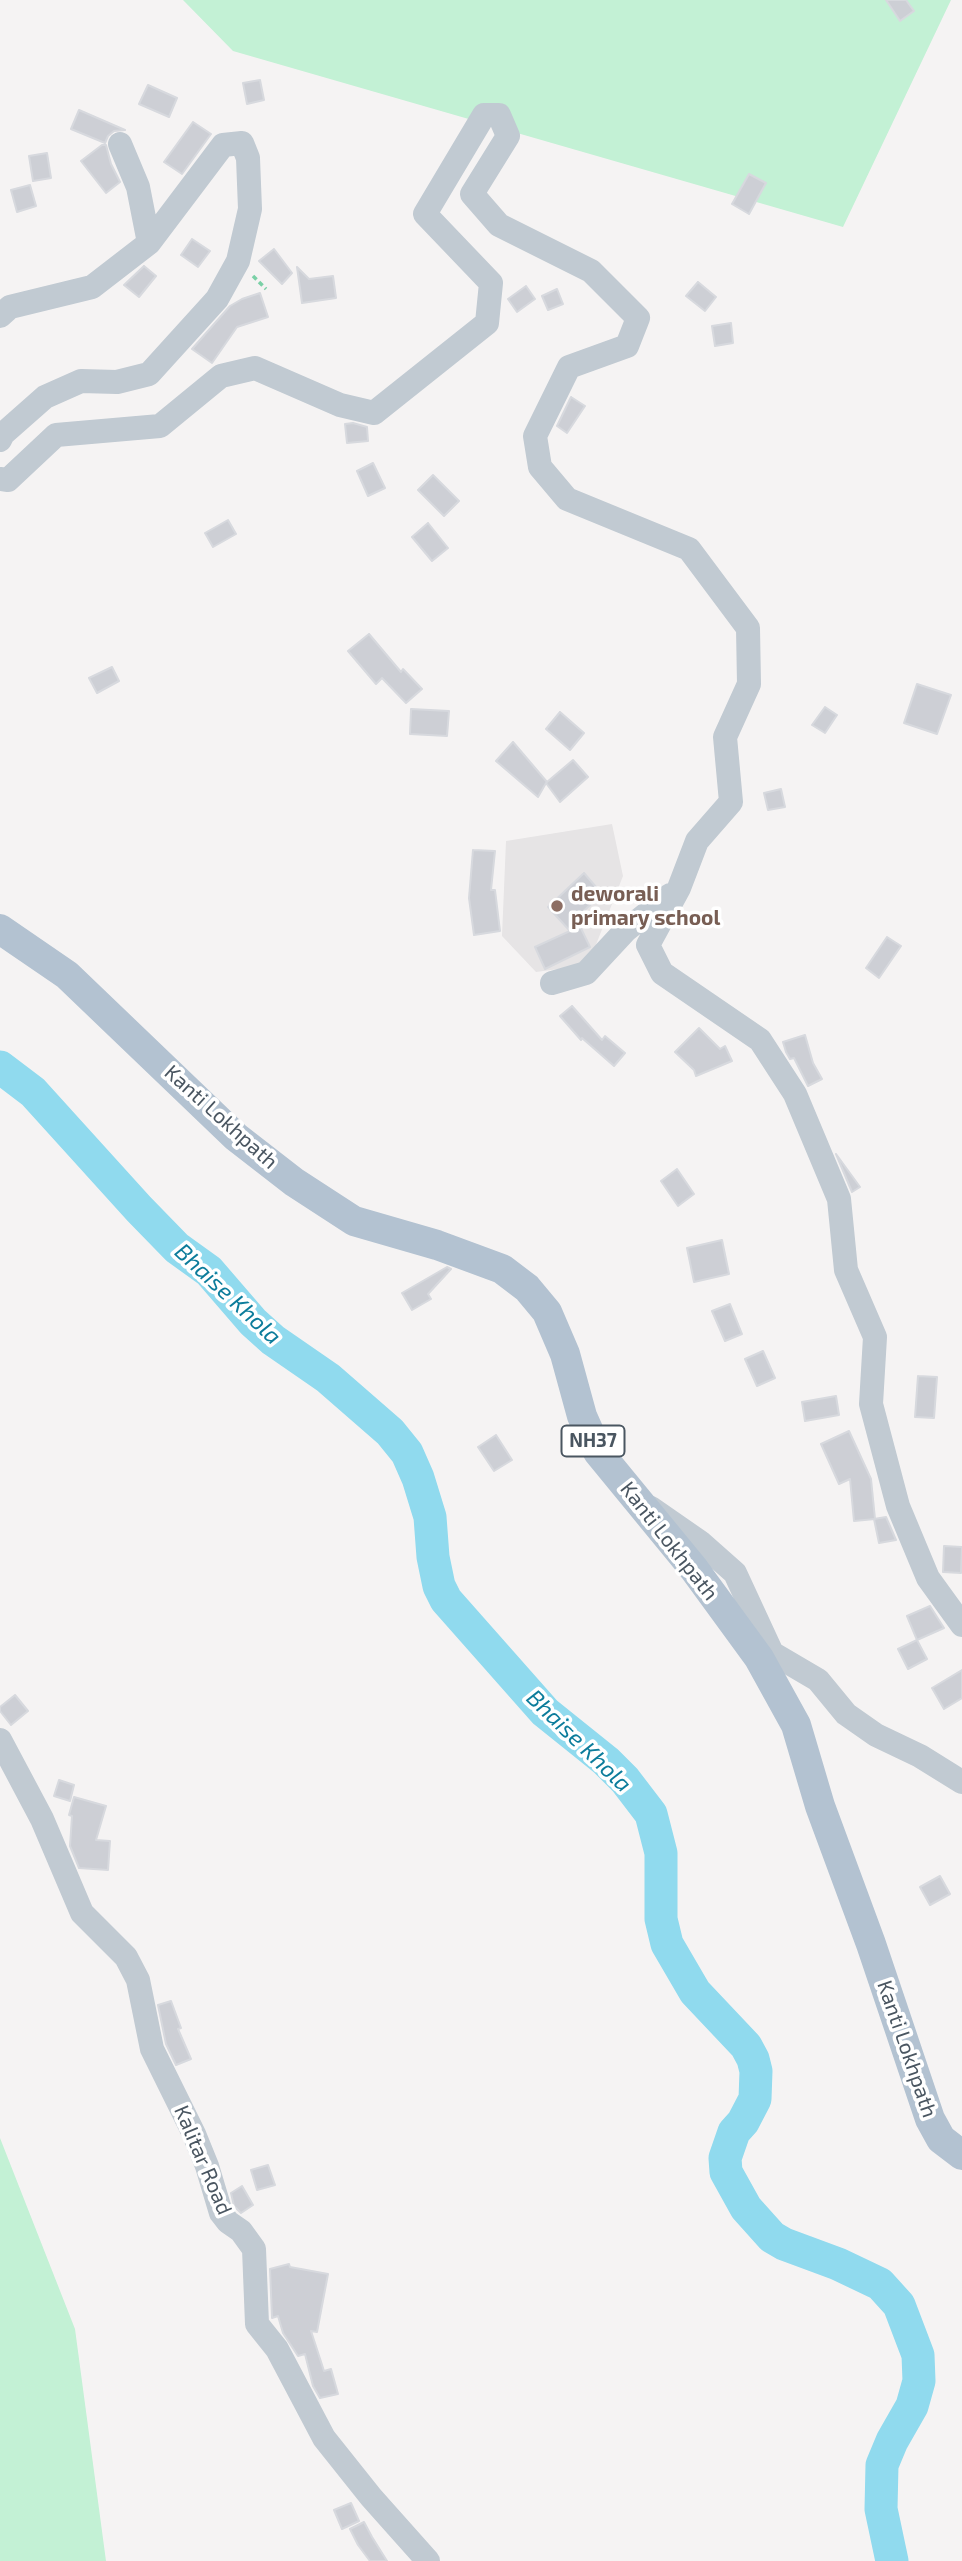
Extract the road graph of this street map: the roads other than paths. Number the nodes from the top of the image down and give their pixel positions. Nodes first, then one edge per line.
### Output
1 (120, 144) dead end
2 (149, 243) junction
3 (0, 316) edge
4 (0, 440) edge
5 (0, 478) edge
6 (679, 888) junction
7 (0, 929) edge
8 (552, 982) dead end
9 (636, 1498) junction
10 (962, 1625) edge
11 (0, 1740) edge
12 (962, 1782) edge
13 (962, 2155) edge
14 (428, 2561) edge

1 - 2 street
2 - 3 street
2 - 4 street
5 - 6 street
6 - 8 street
6 - 10 street
7 - 9 main road, Kanti Lokhpath / NH37
9 - 12 street
9 - 13 main road, Kanti Lokhpath / NH37
11 - 14 street, Kalitar Road

